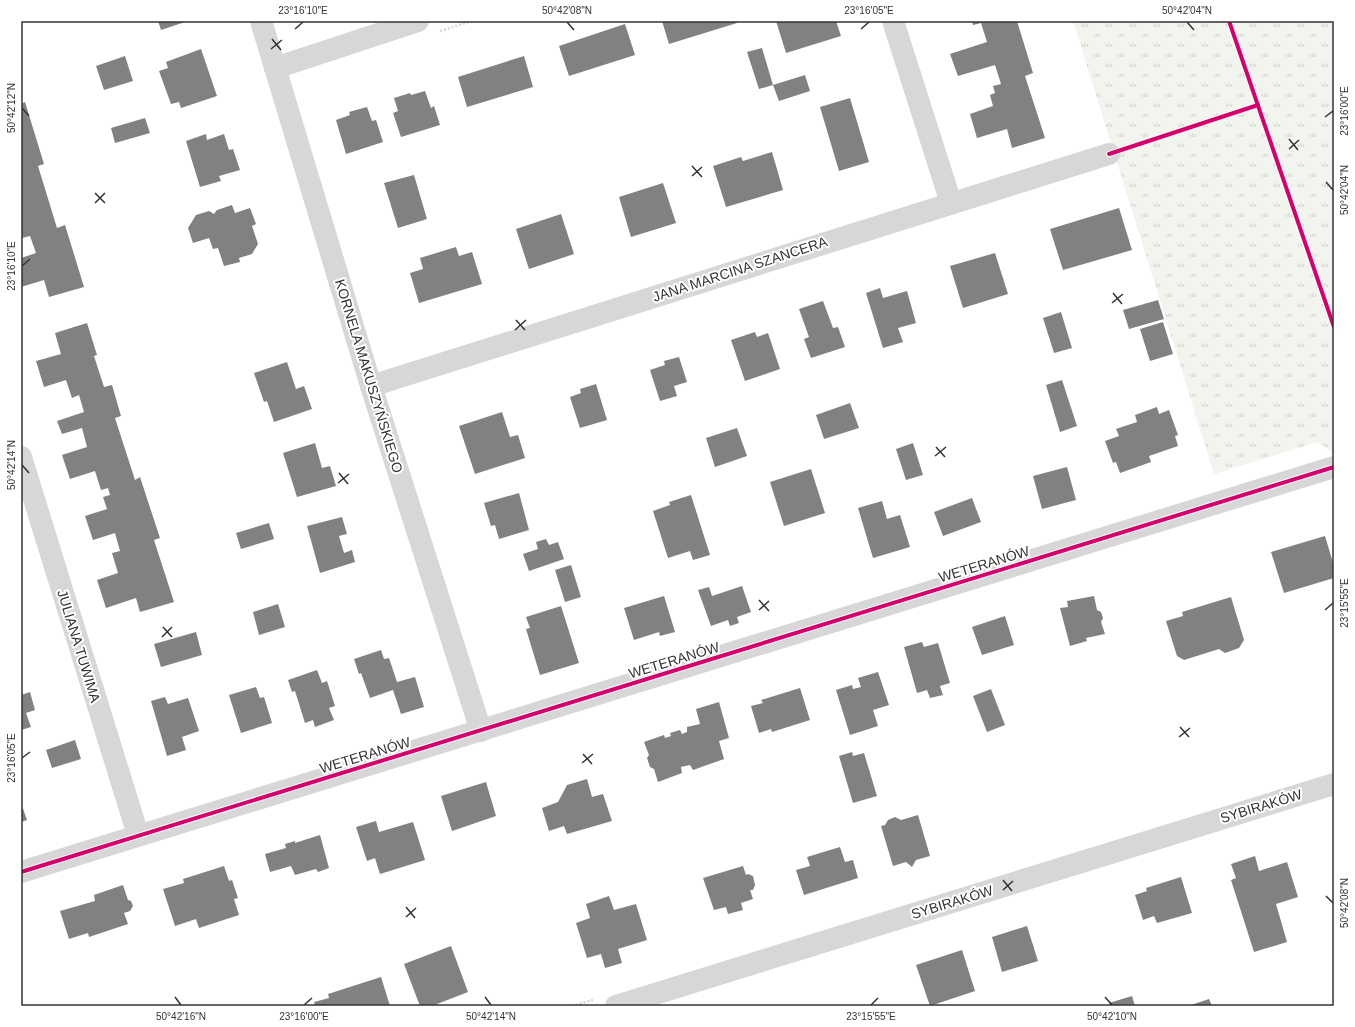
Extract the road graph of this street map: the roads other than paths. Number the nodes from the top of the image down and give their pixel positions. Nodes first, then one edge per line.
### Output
1 (261, 21) edge
2 (893, 21) edge
3 (427, 27) edge
4 (275, 68) junction
5 (1109, 154) dead end
6 (951, 203) junction
7 (371, 386) junction
8 (21, 457) edge
9 (1334, 467) edge
10 (481, 731) junction
11 (1334, 784) edge
12 (138, 835) junction
13 (21, 872) edge
14 (616, 1006) edge

1 - 4 street, KORNELA MAKUSZYŃSKIEGO
2 - 6 street
3 - 4 street
4 - 7 street, KORNELA MAKUSZYŃSKIEGO
5 - 6 street, JANA MARCINA SZANCERA
6 - 7 street, JANA MARCINA SZANCERA
7 - 10 street, KORNELA MAKUSZYŃSKIEGO
8 - 12 street, JULIANA TUWIMA
9 - 10 street, WETERANÓW
10 - 12 street, WETERANÓW
11 - 14 street, SYBIRAKÓW
12 - 13 street, WETERANÓW

